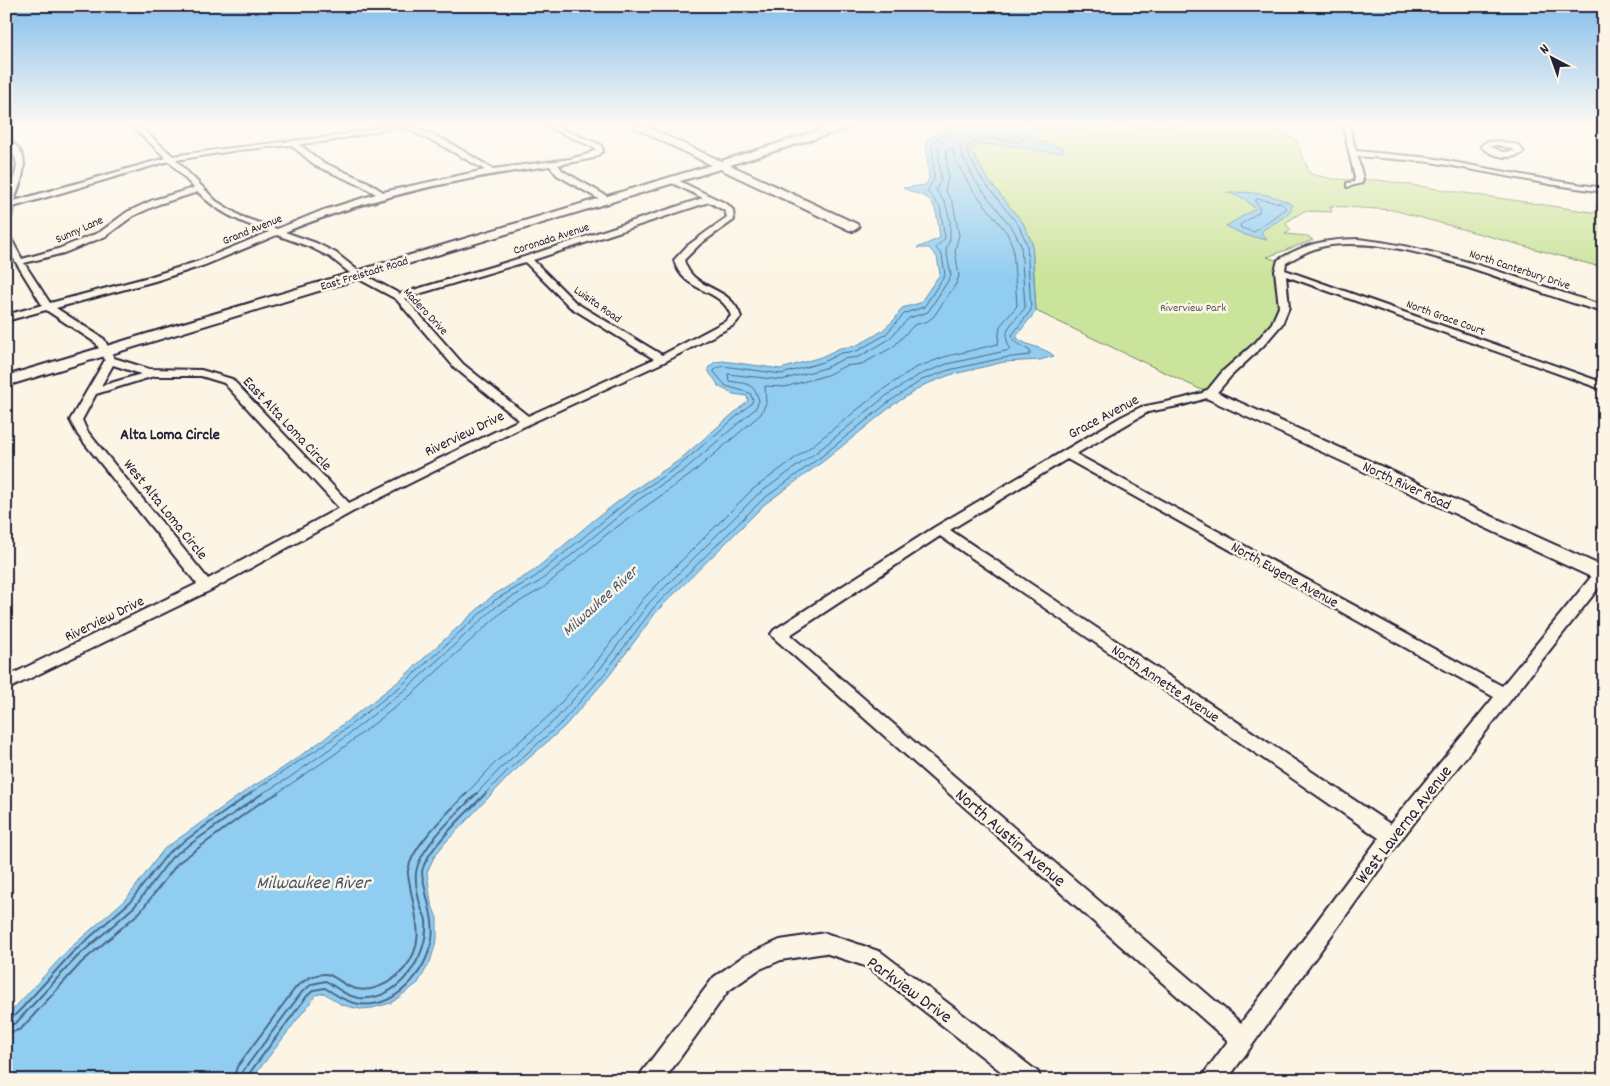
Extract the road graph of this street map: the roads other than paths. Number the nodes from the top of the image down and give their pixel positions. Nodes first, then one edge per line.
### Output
1 (18, 177) edge
2 (109, 177) edge
3 (188, 177) edge
4 (348, 177) edge
5 (465, 177) edge
6 (566, 177) edge
7 (684, 177) edge
8 (744, 177) edge
9 (1358, 177) edge
10 (1523, 177) edge
11 (673, 180) junction
12 (1350, 185) dead end
13 (200, 189) junction
14 (1604, 190) edge
15 (382, 194) junction
16 (709, 199) junction
17 (606, 200) junction
18 (7, 206) edge
19 (6, 223) edge
20 (853, 227) dead end
21 (276, 233) junction
22 (6, 237) edge
23 (527, 259) junction
24 (19, 262) junction
25 (1280, 271) junction
26 (358, 275) junction
27 (399, 297) junction
28 (48, 307) junction
29 (1604, 310) edge
30 (6, 318) edge
31 (108, 355) junction
32 (662, 359) junction
33 (162, 372) junction
34 (6, 381) edge
35 (1604, 386) edge
36 (92, 392) junction
37 (1210, 394) junction
38 (527, 421) junction
39 (1066, 452) junction
40 (347, 509) junction
41 (940, 530) junction
42 (1603, 576) edge
43 (206, 586) junction
44 (779, 634) joint
45 (6, 684) edge
46 (1504, 695) junction
47 (1392, 836) junction
48 (1243, 1039) junction
49 (650, 1080) edge
50 (1030, 1080) edge
51 (1214, 1080) edge

1 - 18 street
2 - 18 street
3 - 13 street, Madero Drive
4 - 15 street
5 - 15 street, Grand Avenue
6 - 17 street
7 - 11 street, East Freistadt Road
8 - 20 street
9 - 12 street
10 - 14 street
11 - 16 street, Riverview Drive
11 - 17 street, East Freistadt Road
13 - 21 street, Madero Drive
13 - 24 street, Sunny Lane
15 - 21 street, Grand Avenue
16 - 23 street, Coronada Avenue
16 - 32 street, Riverview Drive
17 - 26 street, East Freistadt Road
18 - 19 street
21 - 26 street, Madero Drive
21 - 28 street, Grand Avenue
22 - 24 street
23 - 27 street, Coronada Avenue
23 - 32 street, Luisita Road
24 - 28 street
25 - 29 street, North Canterbury Drive
25 - 35 street, North Grace Court
25 - 37 street
26 - 27 street, Madero Drive
26 - 31 street, East Freistadt Road
27 - 38 street, Madero Drive
28 - 30 street, Grand Avenue
28 - 31 street
31 - 33 street, East Alta Loma Circle
31 - 34 street, East Freistadt Road
31 - 36 street, West Alta Loma Circle
32 - 38 street, Riverview Drive
33 - 36 street
33 - 40 street, East Alta Loma Circle
36 - 43 street, West Alta Loma Circle
37 - 39 street, Grace Avenue
37 - 42 street, North River Road
38 - 40 street, Riverview Drive
39 - 41 street, Grace Avenue
39 - 46 street, North Eugene Avenue
40 - 43 street, Riverview Drive
41 - 44 street, Grace Avenue
41 - 47 street, North Annette Avenue
42 - 46 street, West Laverna Avenue
43 - 45 street, Riverview Drive
44 - 48 street, North Austin Avenue
46 - 47 street, West Laverna Avenue
47 - 48 street, West Laverna Avenue
48 - 51 street, West Laverna Avenue
49 - 50 street, Parkview Drive

